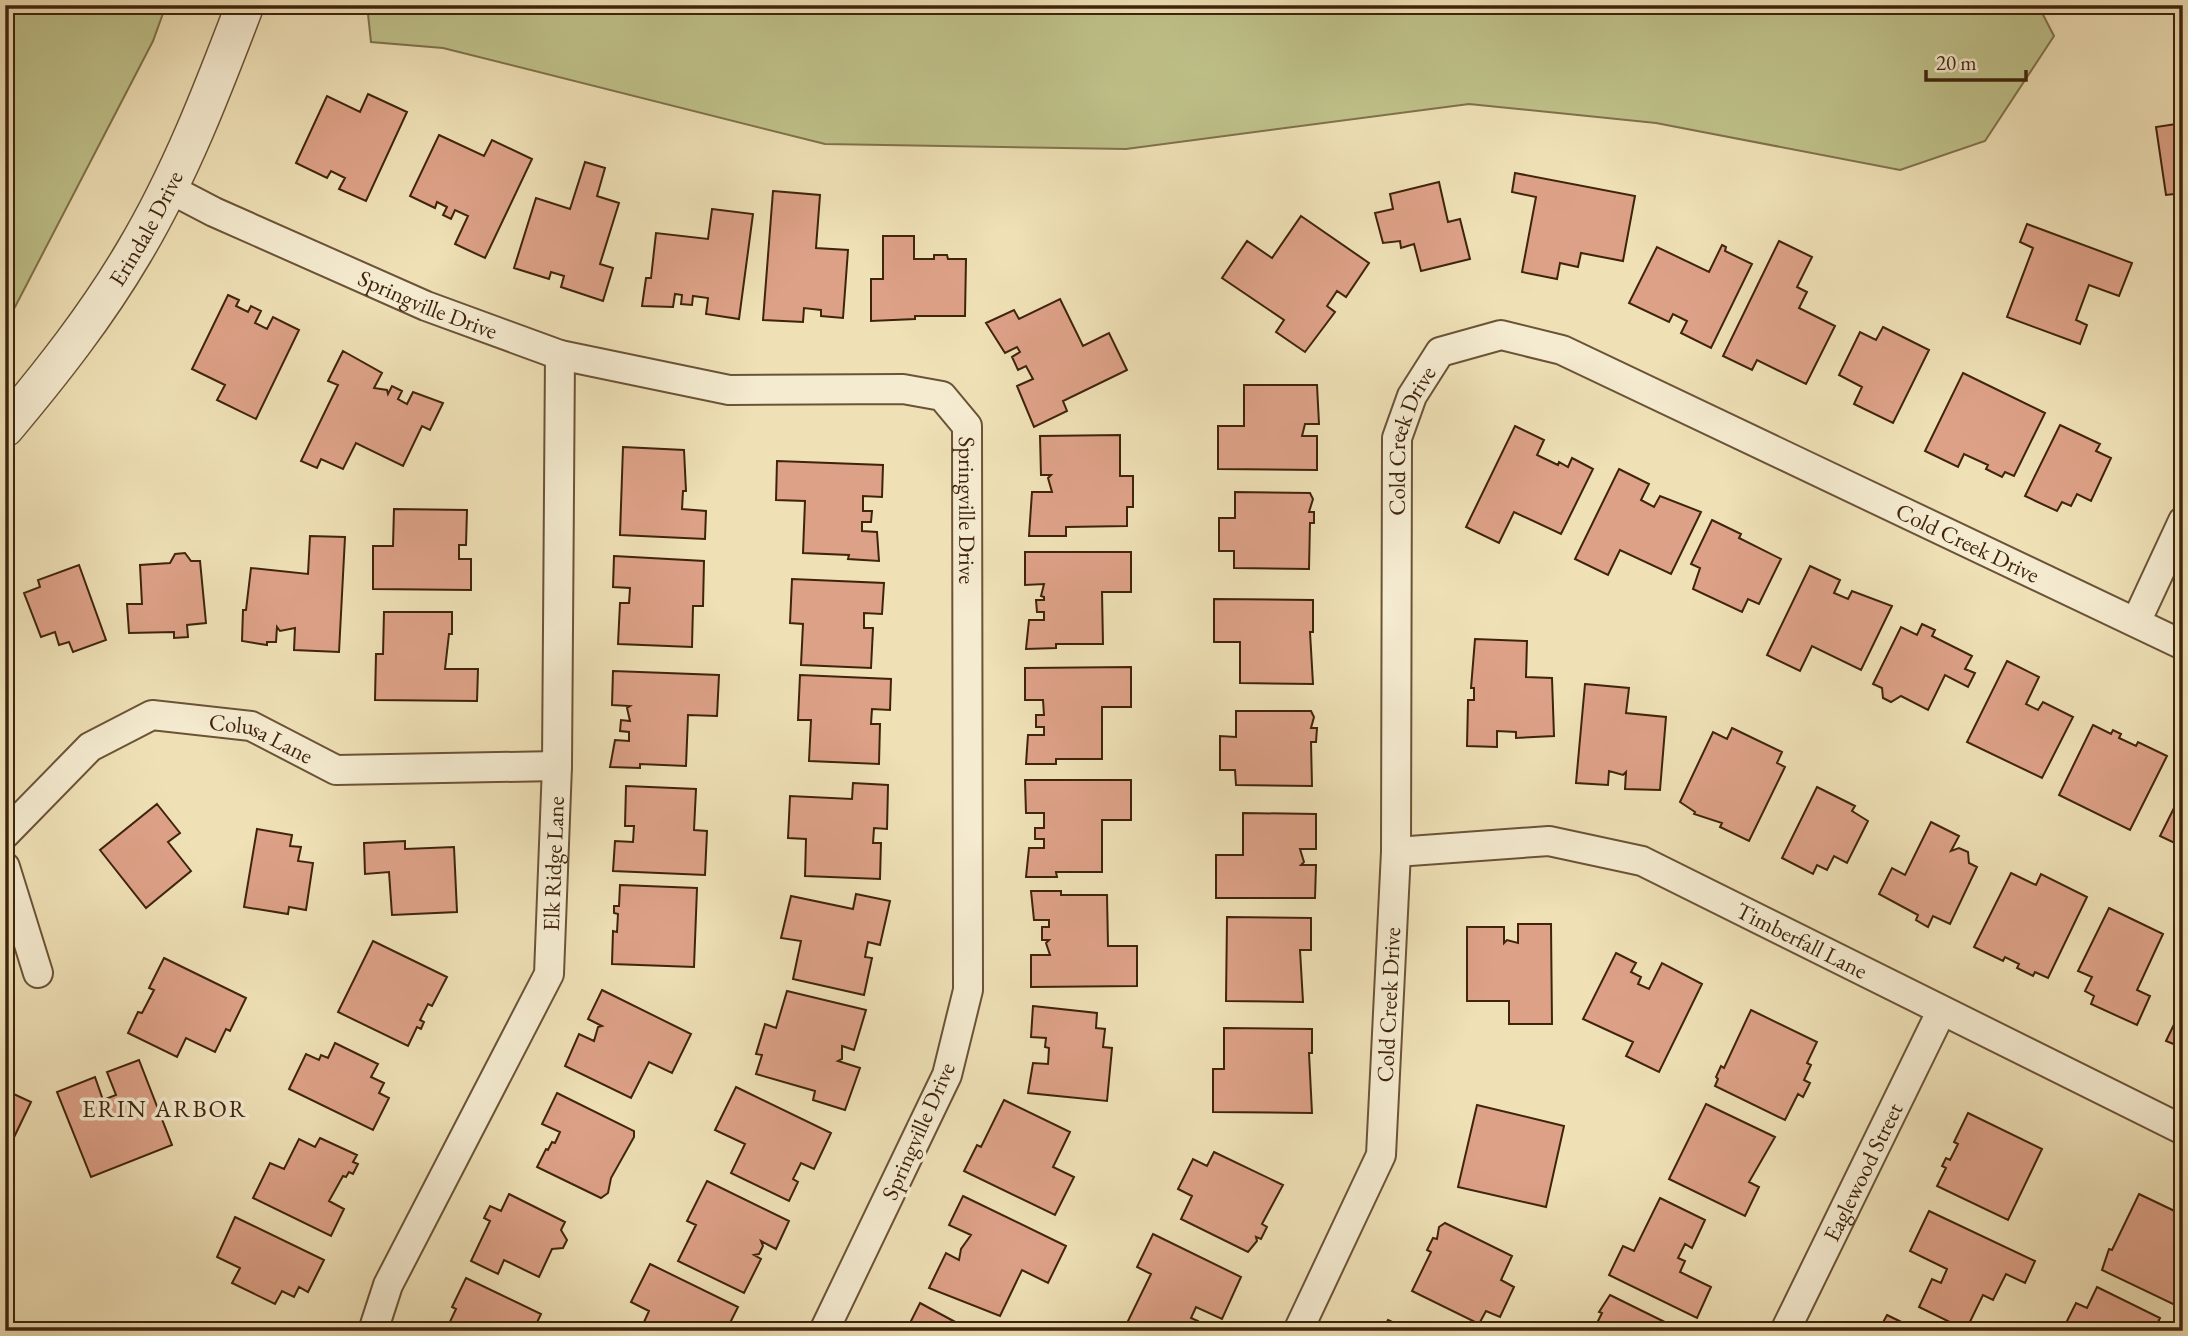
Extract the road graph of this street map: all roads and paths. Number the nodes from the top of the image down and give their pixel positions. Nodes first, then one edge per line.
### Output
1 (246, 5) edge
2 (168, 188) junction
3 (560, 355) junction
4 (5, 428) edge
5 (2183, 521) edge
6 (2136, 622) junction
7 (2183, 645) edge
8 (557, 766) junction
9 (5, 834) edge
10 (1396, 852) junction
11 (5, 867) edge
12 (38, 973) dead end
13 (1941, 1012) junction
14 (2183, 1130) edge
15 (373, 1331) edge
16 (824, 1331) edge
17 (1297, 1331) edge
18 (1784, 1331) edge

1 - 2 street, Erindale Drive
2 - 3 street, Springville Drive
2 - 4 street, Erindale Drive
3 - 8 street, Elk Ridge Lane
3 - 16 street, Springville Drive
5 - 6 street
6 - 7 street, Cold Creek Drive
6 - 10 street, Cold Creek Drive
8 - 9 street, Colusa Lane
8 - 15 street, Elk Ridge Lane
10 - 13 street, Timberfall Lane
10 - 17 street, Cold Creek Drive
11 - 12 street
13 - 14 street, Timberfall Lane
13 - 18 street, Eaglewood Street

